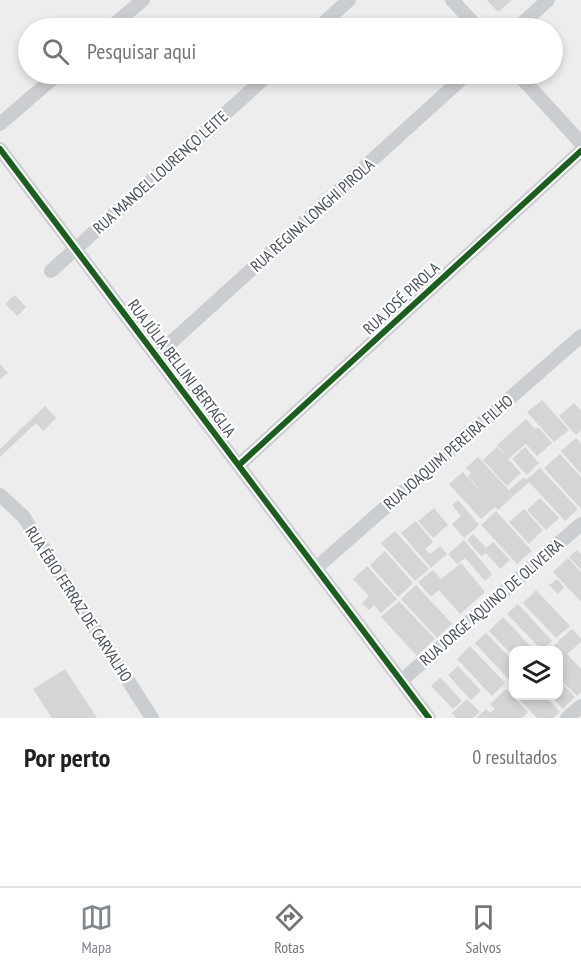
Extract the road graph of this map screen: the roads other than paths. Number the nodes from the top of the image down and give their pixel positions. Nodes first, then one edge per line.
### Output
1 (143, 0) edge
2 (350, 0) edge
3 (452, 0) edge
4 (548, 0) edge
5 (122, 18) edge
6 (329, 18) edge
7 (469, 18) edge
8 (528, 18) edge
9 (46, 84) edge
10 (258, 84) edge
11 (456, 84) edge
12 (527, 84) edge
13 (0, 124) edge
14 (581, 143) edge
15 (0, 149) edge
16 (581, 151) edge
17 (76, 249) junction
18 (51, 271) dead end
19 (581, 336) edge
20 (156, 356) junction
21 (239, 465) junction
22 (0, 495) edge
23 (581, 524) edge
24 (316, 568) junction
25 (401, 681) junction
26 (581, 706) edge
27 (152, 718) edge
28 (429, 718) edge
29 (567, 718) edge

1 - 5 street
2 - 6 street
3 - 7 street
4 - 8 street
9 - 13 street
10 - 17 street, RUA MANOEL LOURENÇO LEITE
11 - 20 street, RUA REGINA LONGHI PIROLA
12 - 14 street
15 - 17 street, RUA JÚLIA BELLINI BERTAGLIA
16 - 21 street, RUA JOSÉ PIROLA
17 - 18 street, RUA MANOEL LOURENÇO LEITE
17 - 20 street, RUA JÚLIA BELLINI BERTAGLIA
19 - 24 street, RUA JOAQUIM PEREIRA FILHO
20 - 21 street, RUA JÚLIA BELLINI BERTAGLIA
21 - 24 street, RUA JÚLIA BELLINI BERTAGLIA
22 - 27 street, RUA ÉBIO FERRAZ DE CARVALHO
23 - 25 street, RUA JORGE AQUINO DE OLIVEIRA
24 - 25 street, RUA JÚLIA BELLINI BERTAGLIA
25 - 28 street, RUA JÚLIA BELLINI BERTAGLIA
26 - 29 street

